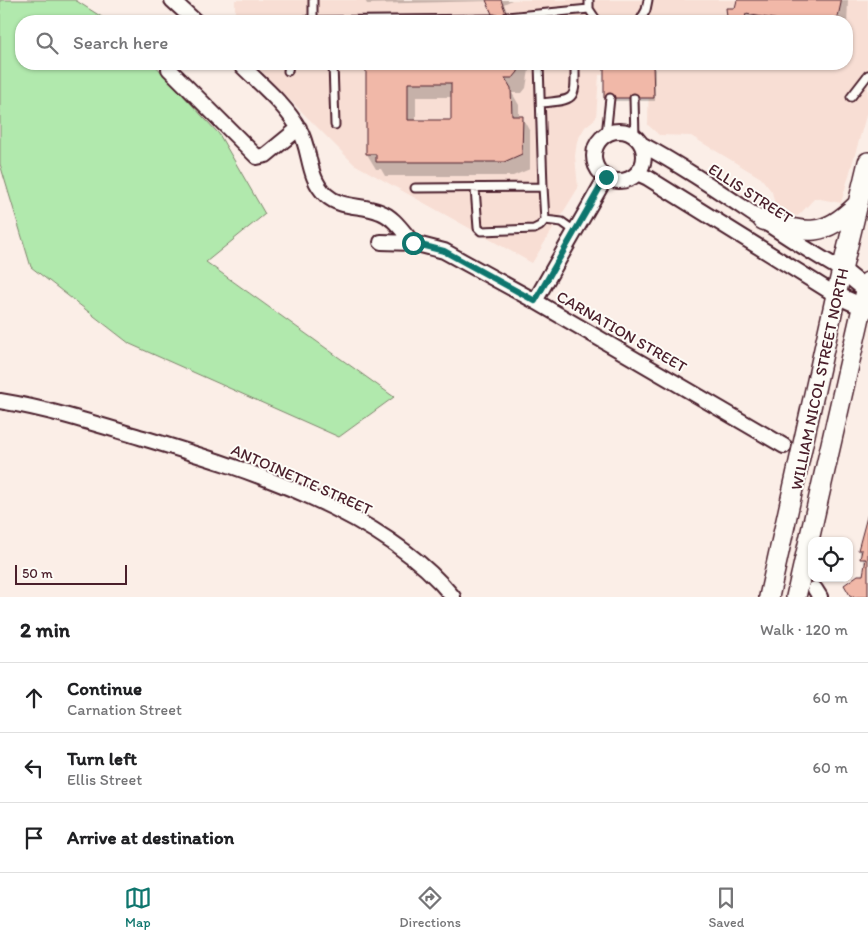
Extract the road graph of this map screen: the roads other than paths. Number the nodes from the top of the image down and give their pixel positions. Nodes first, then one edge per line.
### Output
1 (172, 0) edge
2 (313, 0) edge
3 (588, 0) edge
4 (648, 0) edge
5 (589, 9) junction
6 (189, 15) edge
7 (313, 15) edge
8 (548, 15) edge
9 (593, 15) edge
10 (643, 15) edge
11 (170, 70) edge
12 (246, 70) edge
13 (334, 70) edge
14 (539, 70) edge
15 (575, 70) edge
16 (868, 75) edge
17 (851, 97) dead end
18 (610, 98) dead end
19 (634, 98) dead end
20 (541, 103) junction
21 (335, 126) dead end
22 (299, 128) junction
23 (606, 135) junction
24 (638, 141) junction
25 (868, 162) edge
26 (637, 174) junction
27 (606, 177) junction
28 (542, 187) junction
29 (415, 188) dead end
30 (475, 188) junction
31 (858, 204) junction
32 (546, 220) junction
33 (763, 220) junction
34 (576, 232) junction
35 (381, 242) dead end
36 (413, 243) junction
37 (842, 270) junction
38 (836, 295) junction
39 (867, 296) edge
40 (535, 301) junction
41 (0, 402) edge
42 (784, 446) dead end
43 (453, 597) edge
44 (769, 597) edge
45 (796, 597) edge

1 - 6 street
2 - 7 lane
3 - 5 lane
4 - 10 lane
5 - 8 lane
5 - 9 lane
11 - 22 street
12 - 22 street
13 - 21 lane
14 - 20 lane
15 - 20 lane
16 - 17 lane
18 - 23 lane
19 - 24 lane
20 - 28 lane
22 - 36 street
23 - 24 street, ELLIS STREET
23 - 27 street
24 - 26 street
24 - 33 street, ELLIS STREET
25 - 31 main road, WILLIAM NICOL STREET NORTH
26 - 27 street
26 - 38 street
27 - 34 street
28 - 30 lane
28 - 32 lane
29 - 30 lane
30 - 32 lane
31 - 33 main road
31 - 37 main road, WILLIAM NICOL STREET NORTH
32 - 34 lane
33 - 37 street, ELLIS STREET
34 - 40 street
35 - 36 street, CARNATION STREET
36 - 40 street, CARNATION STREET
37 - 38 main road, WILLIAM NICOL STREET NORTH
37 - 39 street
38 - 39 street
38 - 44 main road, WILLIAM NICOL STREET NORTH
39 - 45 main road, WILLIAM NICOL STREET NORTH
40 - 42 street, CARNATION STREET
41 - 43 street, ANTOINETTE STREET

